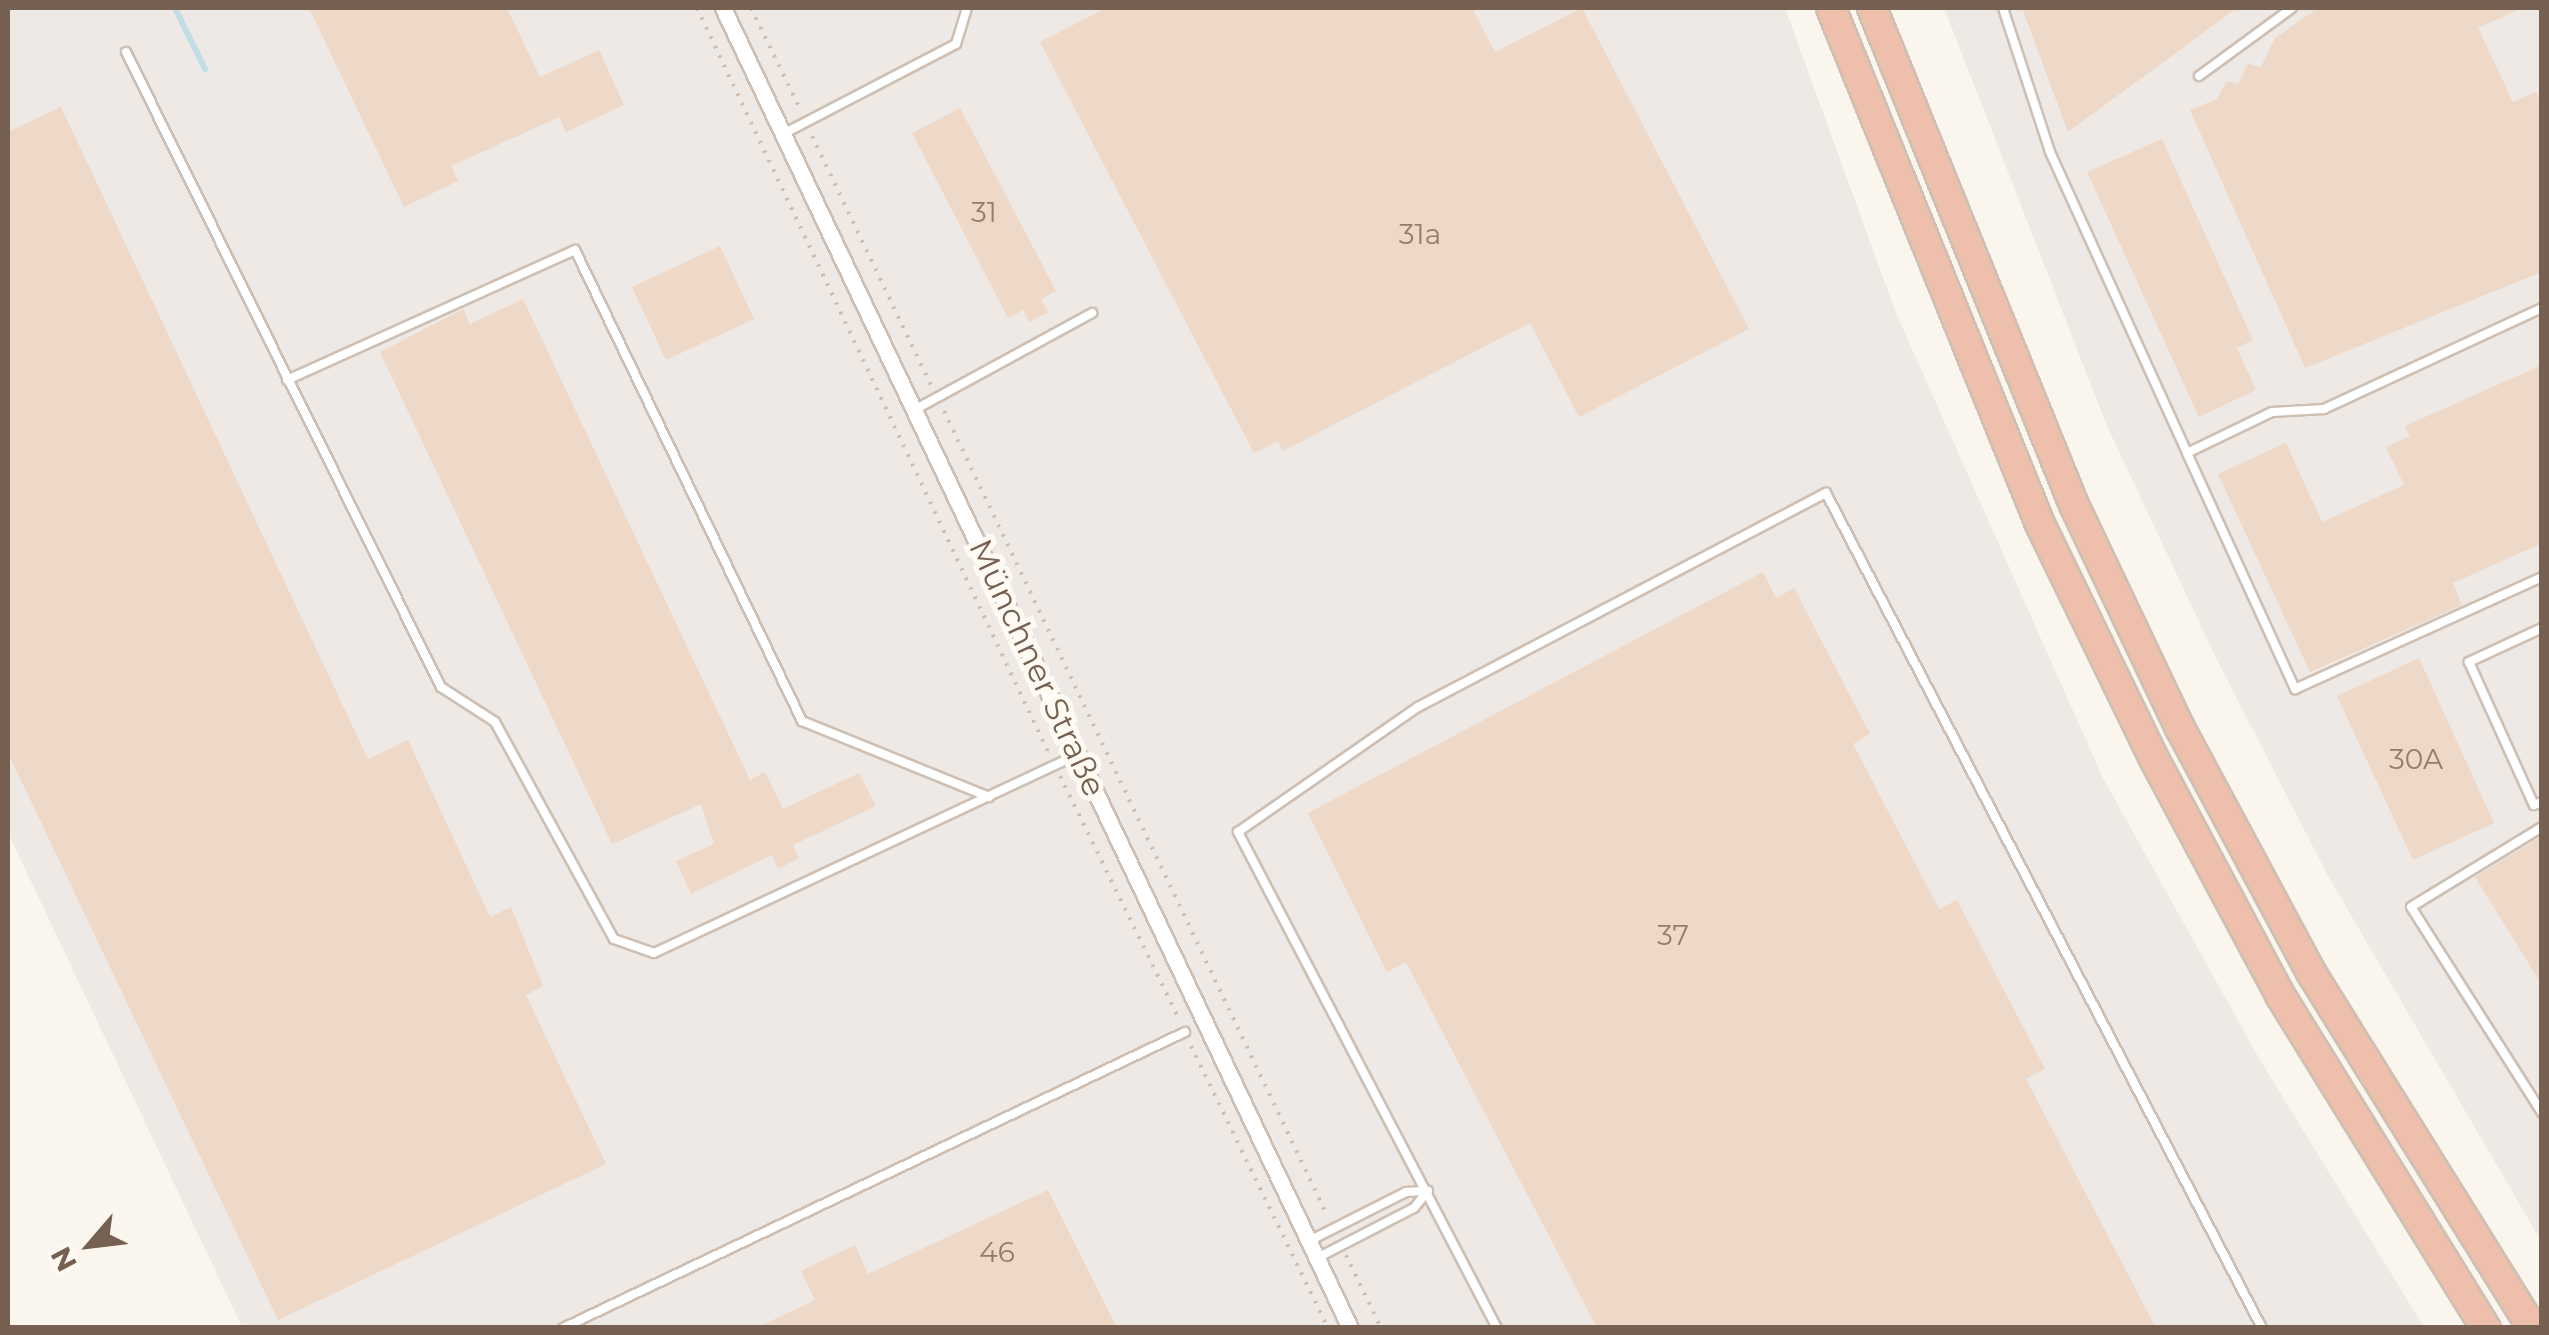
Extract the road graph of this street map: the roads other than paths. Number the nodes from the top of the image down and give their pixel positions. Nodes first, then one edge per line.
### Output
1 (723, 8) edge
2 (966, 8) edge
3 (1830, 8) edge
4 (1872, 8) edge
5 (2002, 8) edge
6 (2292, 8) edge
7 (126, 52) dead end
8 (2198, 76) dead end
9 (783, 134) junction
10 (2542, 308) edge
11 (1092, 313) dead end
12 (287, 380) junction
13 (914, 410) junction
14 (2188, 452) junction
15 (2542, 576) edge
16 (2542, 628) edge
17 (1078, 754) junction
18 (988, 796) junction
19 (2542, 802) edge
20 (2542, 827) edge
21 (1185, 1032) road end
22 (2542, 1113) edge
23 (1428, 1191) junction
24 (1309, 1241) junction
25 (1318, 1258) junction
26 (563, 1328) edge
27 (1350, 1328) edge
28 (1497, 1328) edge
29 (2262, 1328) edge
30 (2486, 1328) edge
31 (2532, 1328) edge

1 - 9 street, Münchner Straße
2 - 9 lane
3 - 30 highway
4 - 31 highway
5 - 14 lane
6 - 8 lane
7 - 12 lane
9 - 13 street, Münchner Straße
10 - 14 lane
11 - 13 lane
12 - 18 lane
12 - 18 lane
13 - 17 street, Münchner Straße
14 - 15 lane
16 - 19 lane
17 - 18 lane
17 - 24 street, Münchner Straße
20 - 22 lane
21 - 26 lane
23 - 24 lane
23 - 25 lane
23 - 28 lane
23 - 29 lane
24 - 25 street, Münchner Straße
25 - 27 street, Münchner Straße

